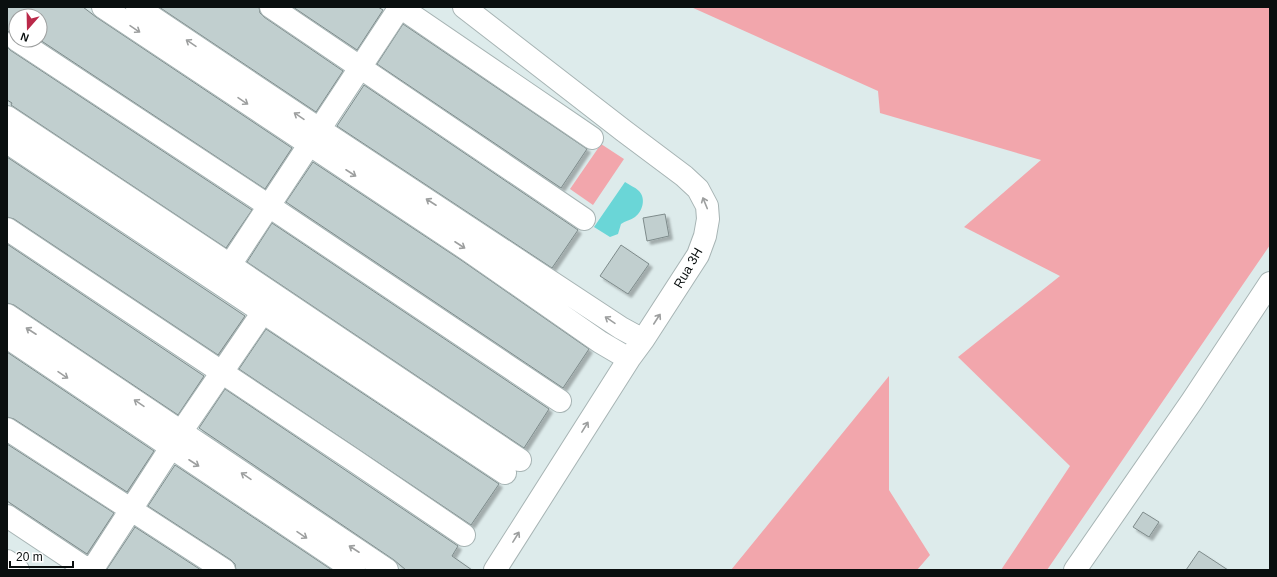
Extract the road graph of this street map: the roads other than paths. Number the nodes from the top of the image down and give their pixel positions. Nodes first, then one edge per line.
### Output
1 (103, 7) edge
2 (137, 7) edge
3 (271, 7) edge
4 (400, 7) edge
5 (464, 7) edge
6 (28, 48) edge
7 (361, 67) junction
8 (7, 117) edge
9 (314, 137) junction
10 (592, 138) dead end
11 (7, 142) edge
12 (269, 206) junction
13 (584, 219) dead end
14 (7, 229) edge
15 (230, 265) junction
16 (1270, 283) edge
17 (263, 312) junction
18 (7, 315) edge
19 (7, 338) edge
20 (643, 340) junction
21 (629, 359) junction
22 (222, 373) junction
23 (560, 401) dead end
24 (7, 429) edge
25 (176, 440) junction
26 (131, 510) junction
27 (7, 516) edge
28 (464, 535) dead end
29 (7, 561) edge
30 (18, 570) edge
31 (88, 570) edge
32 (92, 570) edge
33 (224, 570) edge
34 (354, 570) edge
35 (387, 570) edge
36 (495, 570) edge
37 (1075, 570) edge

1 -> 9 street
9 -> 2 street
3 - 7 street
4 - 7 street
4 - 10 street
20 -> 5 street, Rua 3H
6 - 12 street
7 - 9 street
7 - 13 street
8 - 15 street
9 - 12 street
20 -> 9 street
9 -> 21 street
11 - 17 street
12 - 15 street
12 - 23 street
14 - 22 street
15 - 17 street
16 - 37 street
17 - 22 street
25 -> 18 street
19 -> 25 street
20 - 21 street, Rua 3H
36 -> 21 street, Rua 3H
22 - 25 street
22 - 28 street
24 - 26 street
25 - 26 street
25 -> 34 street
35 -> 25 street
26 - 32 street
26 - 33 street
27 - 31 street
29 - 30 street

